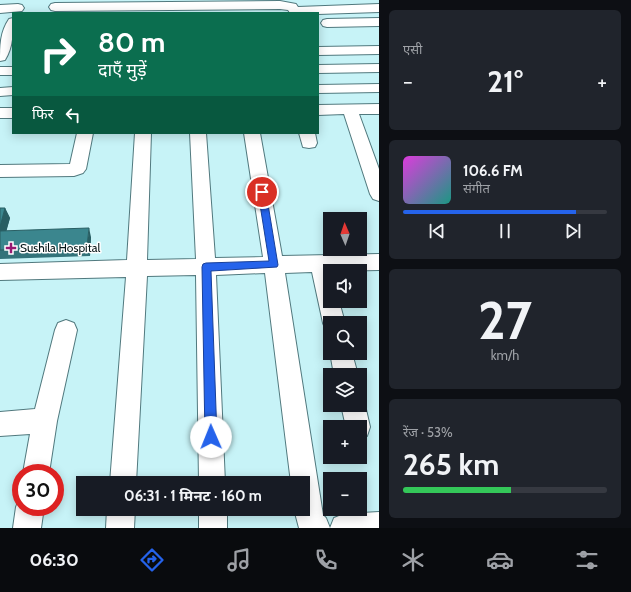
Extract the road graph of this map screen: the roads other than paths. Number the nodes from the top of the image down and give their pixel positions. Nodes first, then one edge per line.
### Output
1 (358, 0) edge
2 (19, 7) edge
3 (54, 8) dead end
4 (0, 9) edge
5 (197, 9) edge
6 (70, 10) edge
7 (376, 10) edge
8 (295, 12) edge
9 (379, 22) edge
10 (319, 23) edge
11 (8, 26) edge
12 (379, 50) edge
13 (319, 51) edge
14 (0, 57) edge
15 (379, 68) edge
16 (319, 69) edge
17 (0, 71) edge
18 (12, 71) edge
19 (379, 88) edge
20 (319, 89) edge
21 (0, 92) edge
22 (12, 92) edge
23 (350, 109) junction
24 (379, 109) edge
25 (319, 110) edge
26 (0, 113) edge
27 (12, 113) edge
28 (85, 134) edge
29 (143, 134) edge
30 (198, 134) edge
31 (252, 134) edge
32 (0, 171) edge
33 (379, 194) edge
34 (340, 256) edge
35 (379, 262) edge
36 (320, 263) junction
37 (274, 265) junction
38 (206, 267) junction
39 (137, 269) junction
40 (0, 272) edge
41 (332, 316) edge
42 (66, 330) dead end
43 (45, 421) junction
44 (0, 424) edge
45 (38, 464) edge
46 (123, 476) edge
47 (212, 476) edge
48 (29, 516) edge
49 (121, 516) edge
50 (213, 516) edge
51 (379, 526) edge
52 (27, 528) edge
53 (120, 528) edge
54 (213, 528) edge
55 (316, 528) edge
56 (344, 528) edge

1 - 7 street
2 - 4 street
3 - 6 street
5 - 6 street
5 - 8 street
7 - 8 street
9 - 10 street
11 - 14 street
12 - 13 street
15 - 16 street
17 - 18 street
19 - 20 street
21 - 22 street
23 - 24 street
23 - 25 street
23 - 33 street
26 - 27 street
28 - 32 street
29 - 39 street
30 - 38 street
31 - 37 street
34 - 35 street
34 - 36 street
36 - 37 street
36 - 41 street
37 - 38 street
37 - 55 street
38 - 39 street
38 - 47 street
39 - 40 street
39 - 46 street
42 - 43 street
43 - 44 street
43 - 45 street
48 - 52 street
49 - 53 street
50 - 54 street
51 - 56 street

